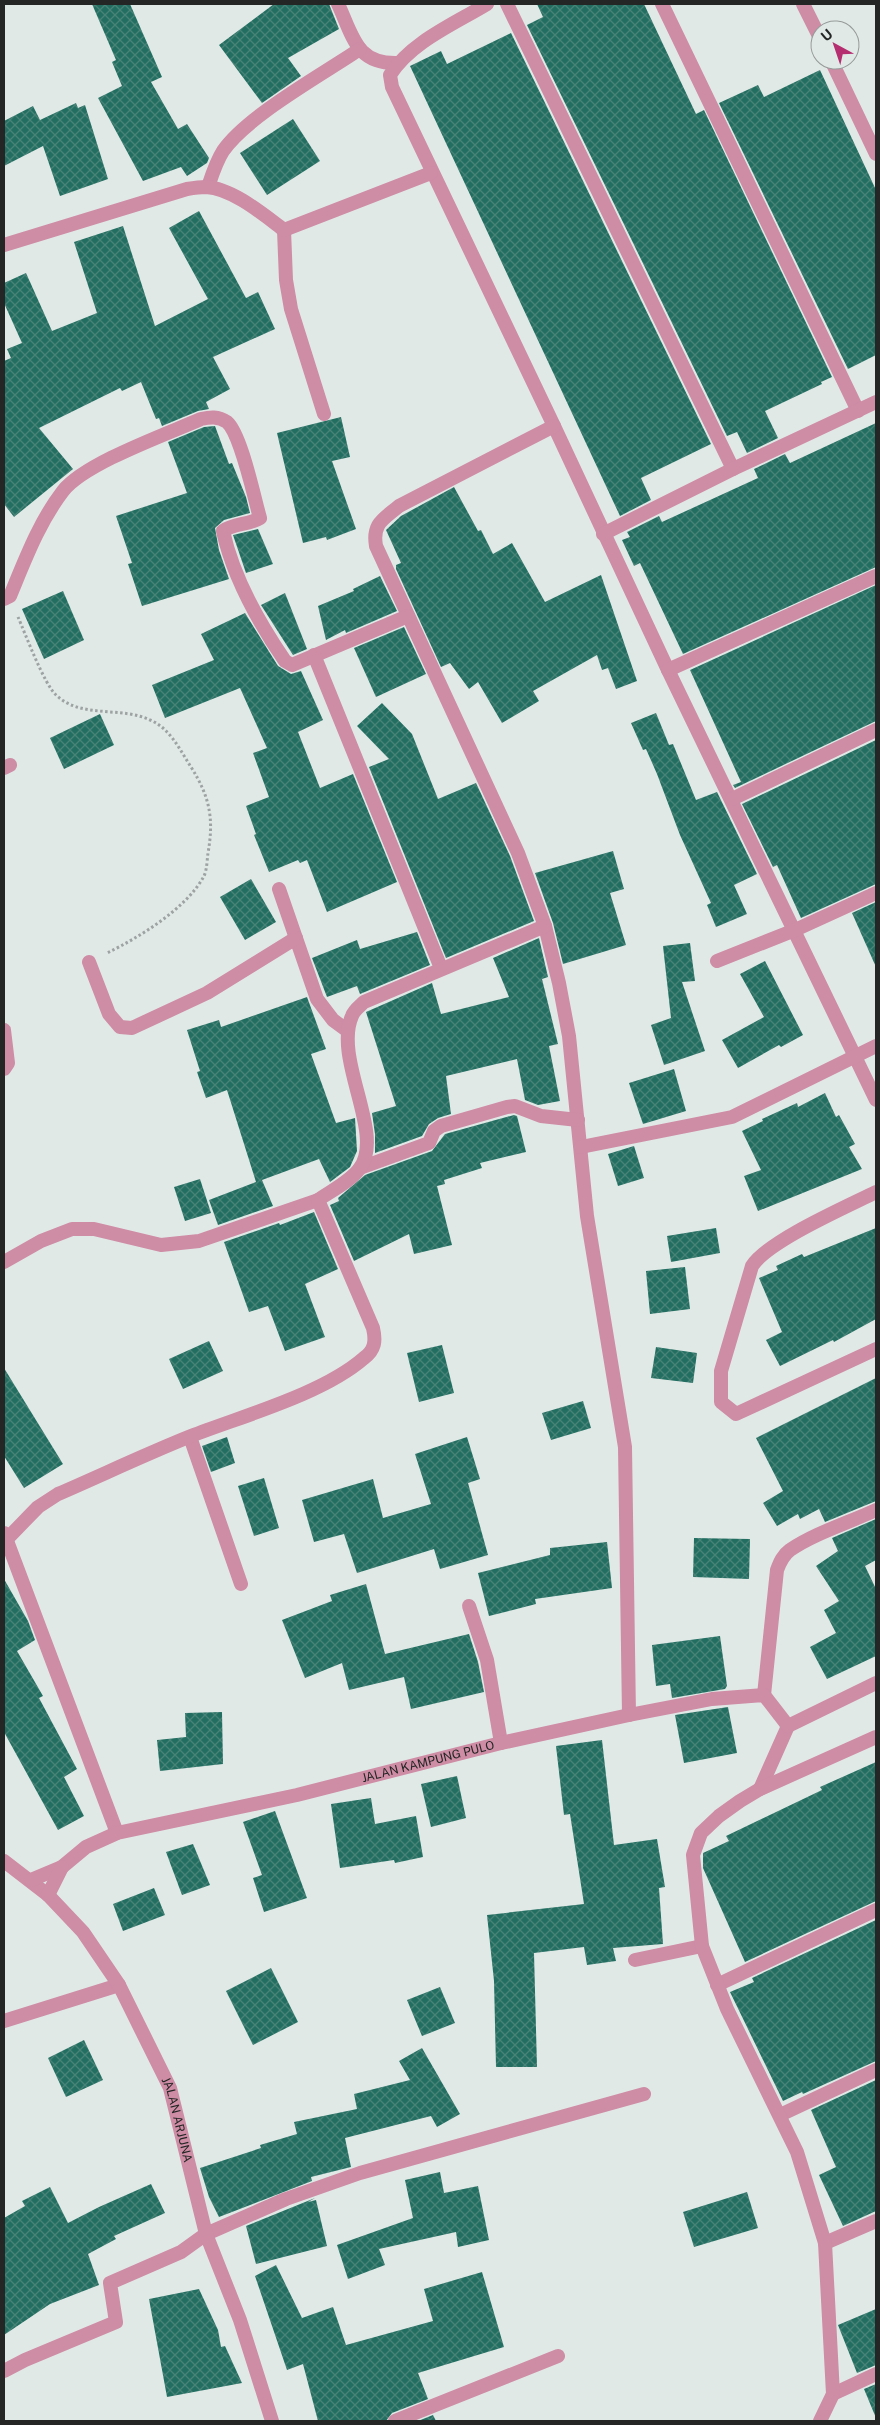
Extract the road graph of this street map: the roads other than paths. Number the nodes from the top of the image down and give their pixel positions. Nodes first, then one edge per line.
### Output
1 (338, 4) edge
2 (487, 4) edge
3 (507, 4) edge
4 (662, 4) edge
5 (803, 4) edge
6 (811, 20) edge
7 (360, 49) junction
8 (397, 63) junction
9 (836, 70) edge
10 (876, 154) edge
11 (432, 173) junction
12 (208, 187) junction
13 (284, 230) junction
14 (4, 245) edge
15 (876, 402) edge
16 (858, 411) junction
17 (324, 414) dead end
18 (554, 426) junction
19 (733, 469) junction
20 (604, 534) junction
21 (876, 576) edge
22 (7, 598) edge
23 (408, 616) junction
24 (314, 655) junction
25 (668, 670) junction
26 (876, 730) edge
27 (732, 799) junction
28 (279, 889) dead end
29 (876, 893) edge
30 (545, 926) junction
31 (795, 930) junction
32 (296, 938) junction
33 (717, 961) dead end
34 (89, 962) road end
35 (441, 968) junction
36 (4, 1030) edge
37 (348, 1031) junction
38 (876, 1046) edge
39 (856, 1055) junction
40 (4, 1069) edge
41 (876, 1100) edge
42 (578, 1120) junction
43 (581, 1147) junction
44 (360, 1168) junction
45 (876, 1192) edge
46 (318, 1200) junction
47 (4, 1262) edge
48 (876, 1349) edge
49 (190, 1437) junction
50 (876, 1510) edge
51 (5, 1538) edge
52 (241, 1584) dead end
53 (469, 1606) dead end
54 (876, 1684) edge
55 (764, 1695) junction
56 (629, 1715) junction
57 (788, 1726) junction
58 (876, 1737) edge
59 (501, 1743) junction
60 (760, 1789) junction
61 (117, 1833) junction
62 (4, 1861) edge
63 (62, 1867) junction
64 (31, 1880) junction
65 (48, 1895) junction
66 (876, 1910) edge
67 (702, 1946) junction
68 (635, 1960) dead end
69 (119, 1985) junction
70 (717, 1985) junction
71 (4, 2021) edge
72 (876, 2070) edge
73 (644, 2094) dead end
74 (780, 2115) junction
75 (876, 2221) edge
76 (206, 2234) junction
77 (825, 2244) junction
78 (558, 2356) dead end
79 (4, 2370) edge
80 (876, 2374) edge
81 (833, 2394) junction
82 (272, 2421) edge
83 (395, 2421) edge
84 (820, 2421) edge

1 - 7 street
2 - 8 street
3 - 19 street
4 - 16 street
5 - 6 street
7 - 8 street
7 - 12 street
8 - 11 street
9 - 10 street
11 - 13 street
11 - 18 street
12 - 13 street
12 - 14 street
13 - 17 street
15 - 16 street
16 - 19 street
18 - 20 street
18 - 23 street
19 - 20 street
20 - 25 street
21 - 25 street
22 - 24 street
23 - 24 street
23 - 30 street
24 - 35 street
25 - 27 street
26 - 27 street
27 - 31 street
28 - 32 street
29 - 31 street
30 - 35 street
30 - 42 street
31 - 33 street
31 - 39 street
32 - 34 street
32 - 37 street
35 - 37 street
36 - 40 street
37 - 44 street
38 - 39 street
39 - 41 street
39 - 43 street
42 - 43 street
42 - 44 street
43 - 56 street
44 - 46 street
45 - 48 street
46 - 47 street
46 - 49 street
49 - 51 street
49 - 52 street
50 - 55 street
51 - 61 street
53 - 59 street
54 - 57 street
55 - 56 street, JALAN KAMPUNG PULO
55 - 57 street
56 - 59 street, JALAN KAMPUNG PULO
57 - 60 street
58 - 60 street
59 - 61 street, JALAN KAMPUNG PULO
60 - 67 street
61 - 63 street, JALAN KAMPUNG PULO
62 - 64 street, JALAN ARJUNA
63 - 64 street, JALAN KAMPUNG PULO
63 - 65 street, JALAN KAMPUNG PULO
64 - 65 street, JALAN ARJUNA
65 - 69 street, JALAN ARJUNA
66 - 70 street
67 - 68 street
67 - 70 street
69 - 71 street
69 - 76 street, JALAN ARJUNA
70 - 74 street
72 - 74 street
73 - 76 street
74 - 77 street
75 - 77 street
76 - 79 street
76 - 82 street, JALAN ARJUNA
77 - 81 street
78 - 83 street
80 - 81 street
81 - 84 street

